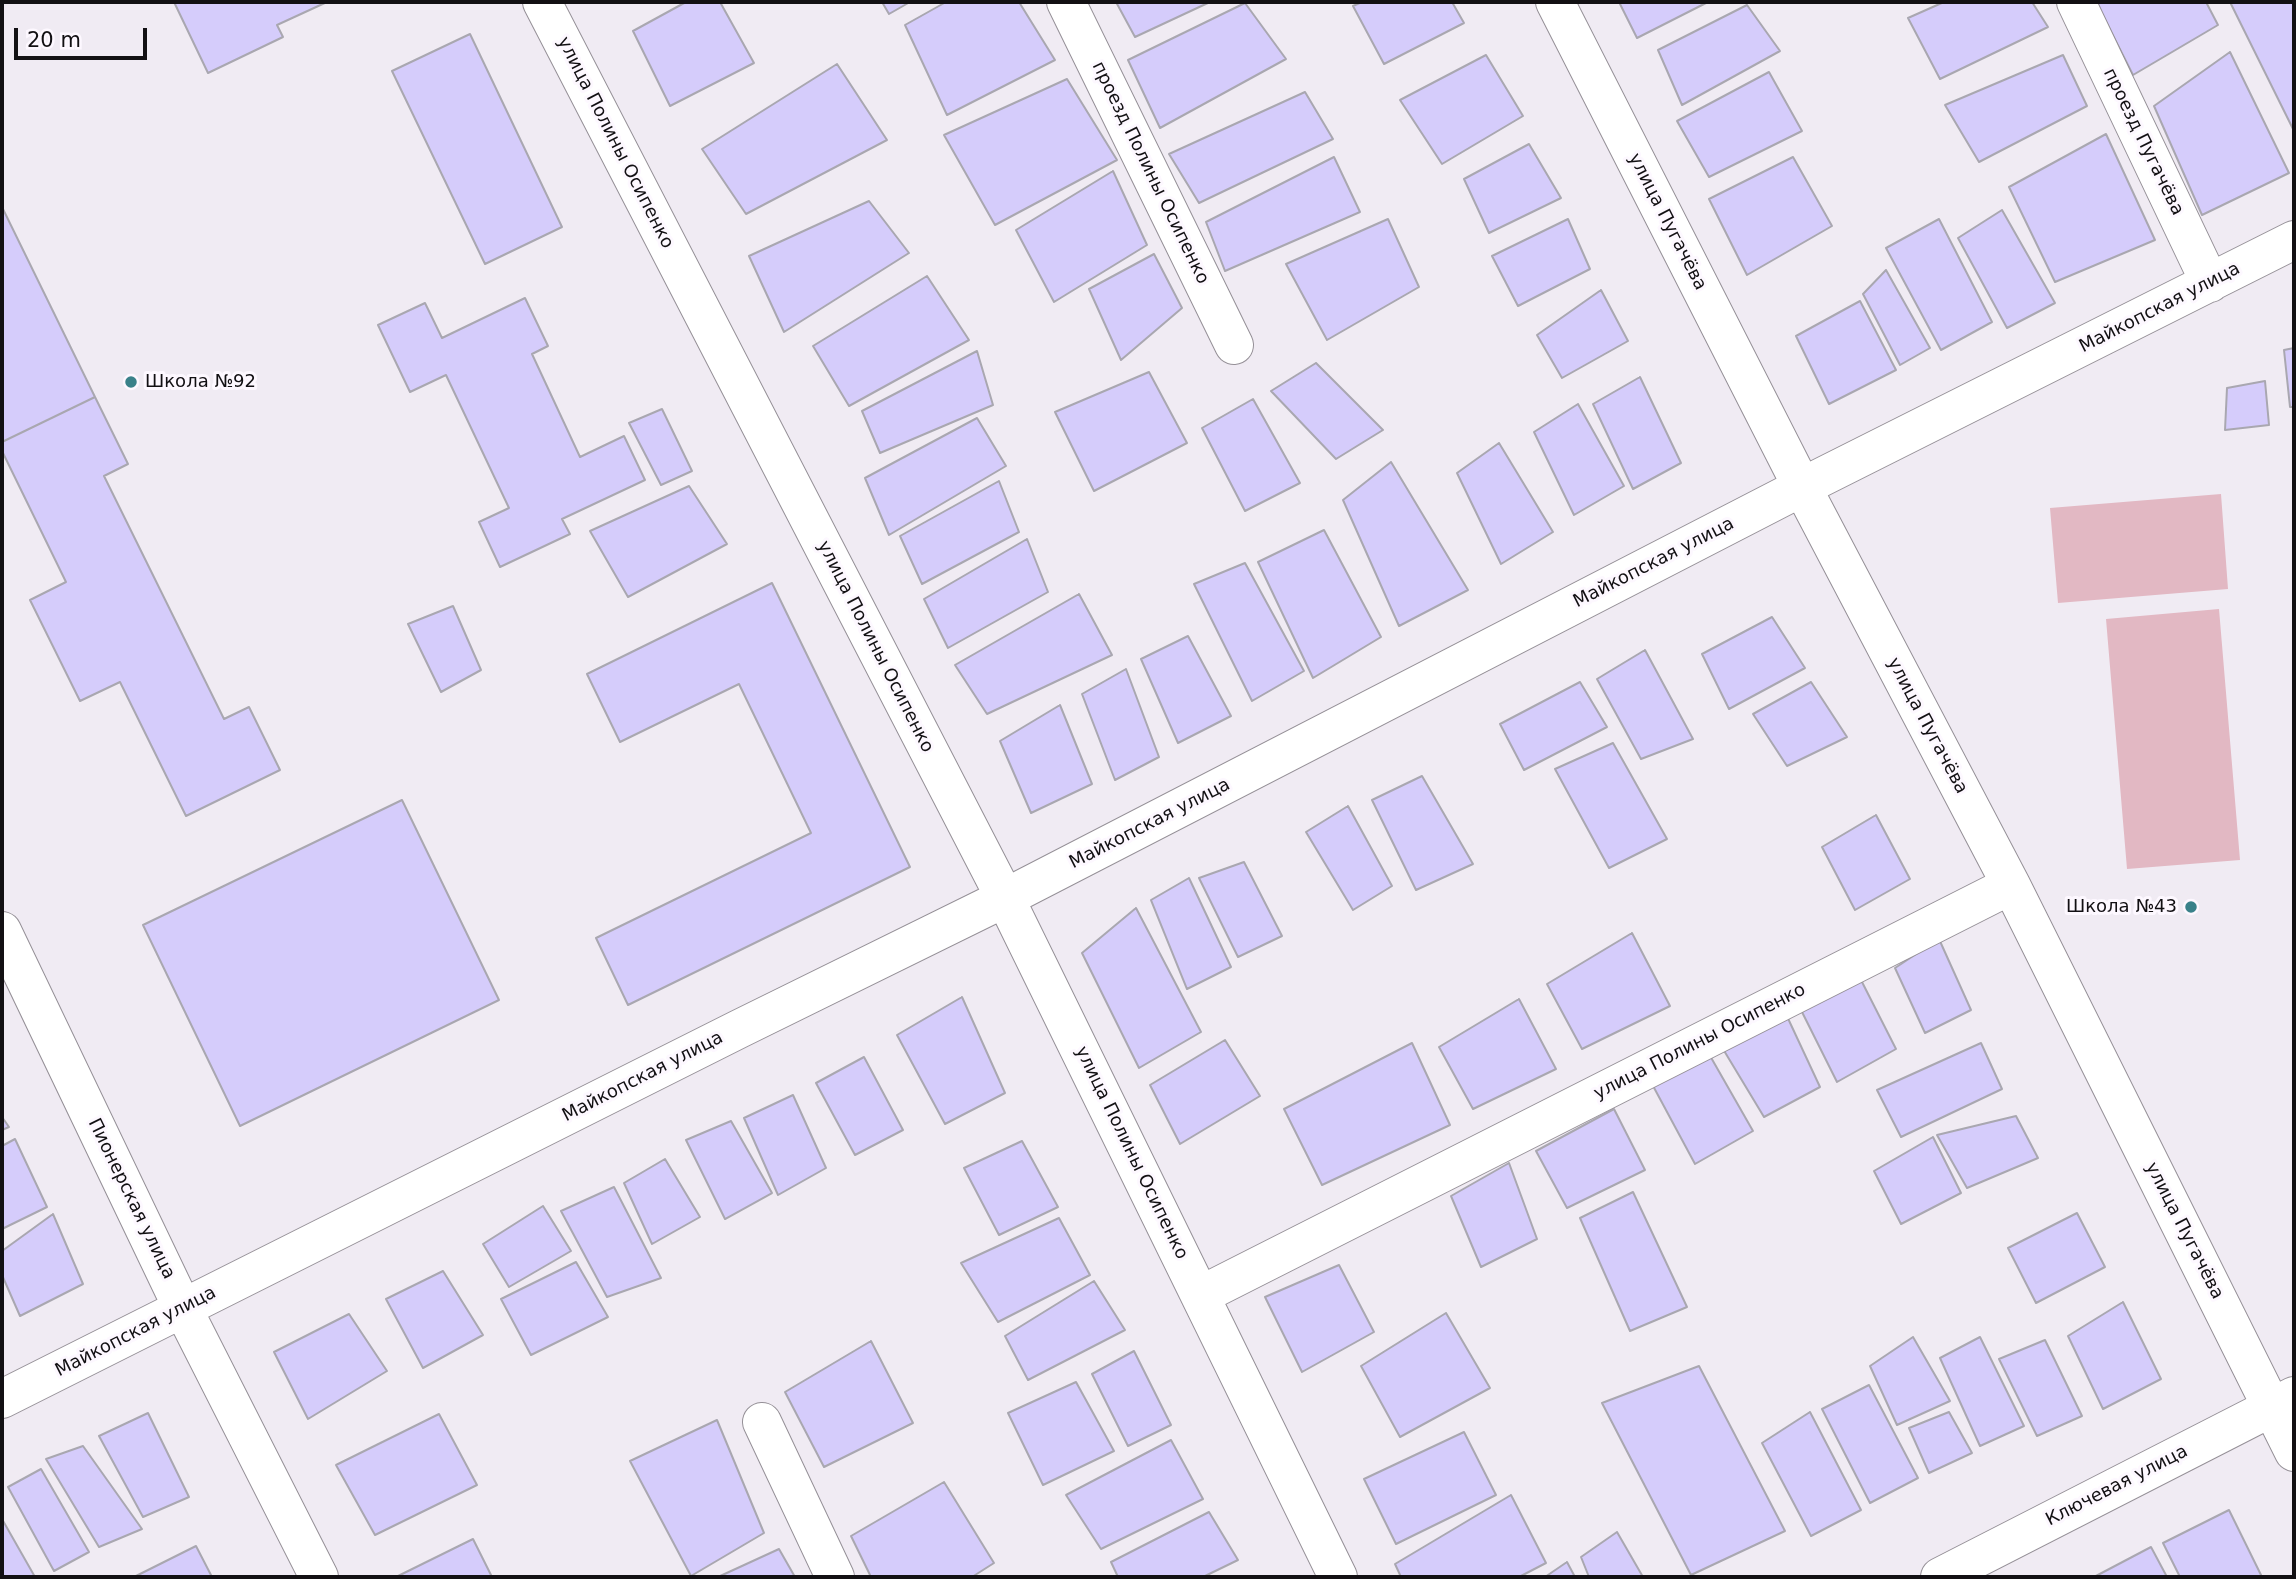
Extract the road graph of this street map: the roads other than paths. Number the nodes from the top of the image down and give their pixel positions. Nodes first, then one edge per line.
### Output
1 (542, 2) edge
2 (1066, 2) edge
3 (1555, 2) edge
4 (2076, 2) edge
5 (2294, 240) edge
6 (2210, 283) junction
7 (1234, 345) dead end
8 (1802, 487) junction
9 (2011, 885) junction
10 (1005, 898) junction
11 (2, 932) edge
12 (1201, 1295) junction
13 (183, 1308) junction
14 (2, 1399) edge
15 (2283, 1401) edge
16 (762, 1422) dead end
17 (2294, 1452) edge
18 (319, 1577) edge
19 (835, 1577) edge
20 (1338, 1577) edge
21 (1940, 1577) edge

1 - 10 street, улица Полины Осипенко
2 - 7 street, проезд Полины Осипенко
3 - 8 street, улица Пугачёва
4 - 6 street, проезд Пугачёва
5 - 6 street, Майкопская улица
6 - 8 street, Майкопская улица
8 - 9 street, улица Пугачёва
8 - 10 street, Майкопская улица
9 - 12 street, улица Полины Осипенко
9 - 15 street, улица Пугачёва
10 - 12 street, улица Полины Осипенко
10 - 13 street, Майкопская улица
11 - 13 street, Пионерская улица
12 - 20 street, улица Полины Осипенко
13 - 14 street, Майкопская улица
13 - 18 street, Пионерская улица
15 - 17 street, улица Пугачёва
15 - 21 street, Ключевая улица
16 - 19 street

